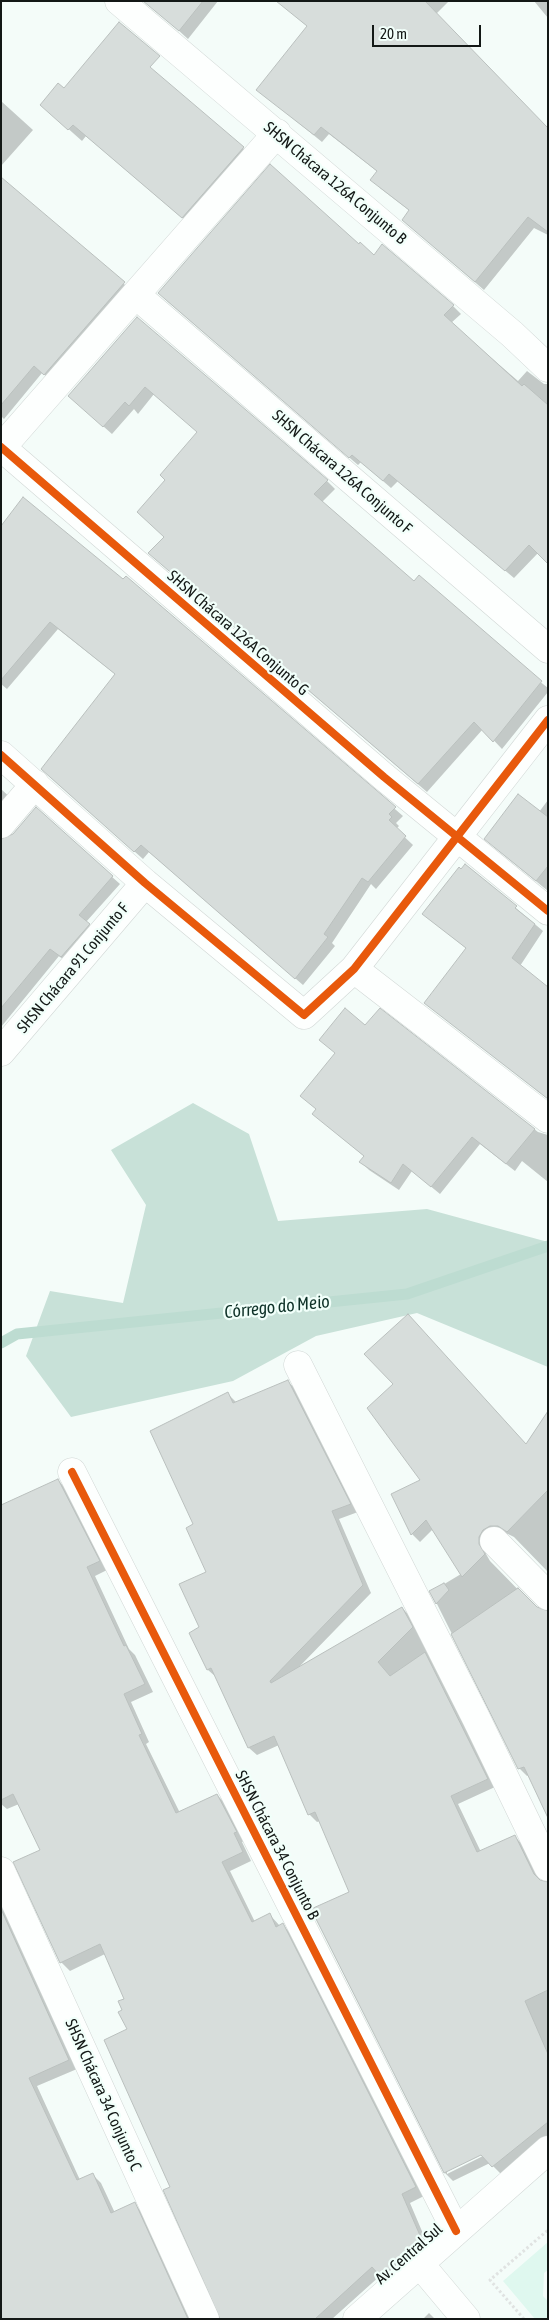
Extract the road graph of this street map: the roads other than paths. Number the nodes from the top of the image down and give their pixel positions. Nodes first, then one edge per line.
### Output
1 (120, 1) edge
2 (277, 133) junction
3 (136, 295) junction
4 (548, 368) edge
5 (2, 447) edge
6 (548, 649) edge
7 (548, 720) edge
8 (1, 755) edge
9 (35, 784) junction
10 (1, 824) edge
11 (456, 838) junction
12 (145, 883) junction
13 (548, 911) edge
14 (354, 969) junction
15 (1, 1052) edge
16 (548, 1119) edge
17 (298, 1365) dead end
18 (72, 1472) dead end
19 (494, 1541) dead end
20 (548, 1596) edge
21 (548, 1867) edge
22 (1, 1871) edge
23 (548, 2150) edge
24 (456, 2231) junction
25 (419, 2263) junction
26 (204, 2319) edge
27 (357, 2319) edge
28 (466, 2319) edge

1 - 2 street, SHSN Chácara 126A Conjunto B
2 - 3 street
2 - 4 street, SHSN Chácara 126A Conjunto B
3 - 5 street
3 - 6 street, SHSN Chácara 126A Conjunto F
5 - 11 street, SHSN Chácara 126A Conjunto G
7 - 11 street
8 - 9 street
9 - 10 street
9 - 12 street
11 - 13 street, SHSN Chácara 126A Conjunto G
11 - 14 street
12 - 14 street
12 - 15 street, SHSN Chácara 91 Conjunto F
14 - 16 street
17 - 21 street
18 - 24 street, SHSN Chácara 34 Conjunto B
19 - 20 street
22 - 26 street, SHSN Chácara 34 Conjunto C
23 - 24 street, Av. Central Sul
24 - 25 street, Av. Central Sul
25 - 27 street, Av. Central Sul
25 - 28 street

